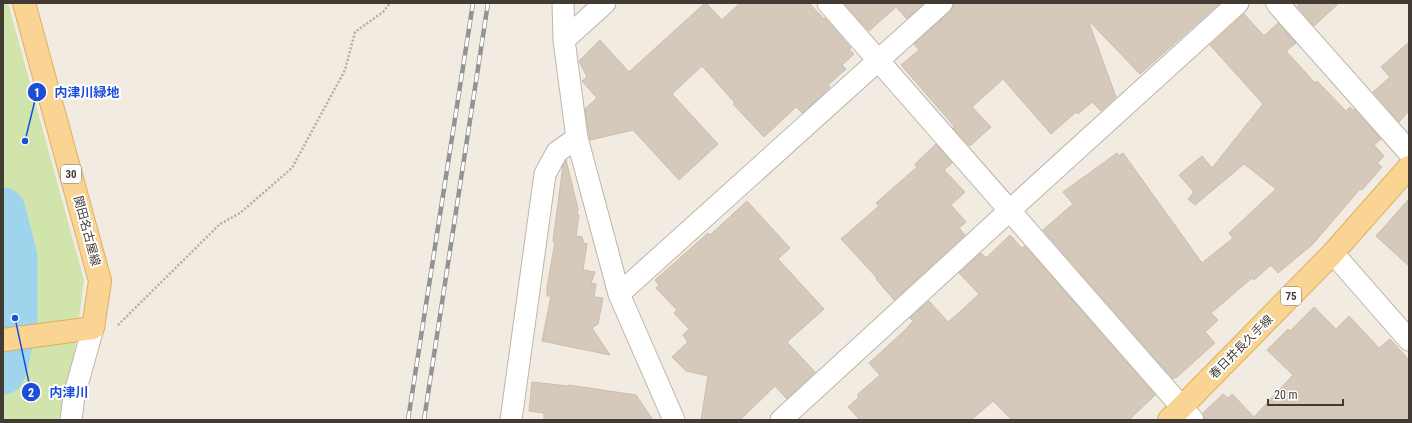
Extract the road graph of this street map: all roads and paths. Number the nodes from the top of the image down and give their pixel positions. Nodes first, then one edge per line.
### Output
1 (24, 3) edge
2 (390, 3) edge
3 (562, 3) edge
4 (605, 3) edge
5 (828, 3) edge
6 (942, 3) edge
7 (1238, 3) edge
8 (1277, 3) edge
9 (564, 40) junction
10 (880, 60) junction
11 (577, 138) junction
12 (1409, 152) edge
13 (1409, 167) edge
14 (1009, 211) junction
15 (1333, 253) junction
16 (620, 294) junction
17 (84, 334) junction
18 (3, 340) edge
19 (1409, 340) edge
20 (1181, 416) edge
21 (70, 420) edge
22 (511, 420) edge
23 (674, 420) edge
24 (781, 420) edge

1 - 17 main road, 関田名古屋線 / 30
2 - 17 path
3 - 9 street
4 - 9 street
5 - 10 street
6 - 10 street
7 - 14 street
8 - 12 street
9 - 11 street
10 - 14 street
10 - 16 street
11 - 16 street
11 - 22 street
13 - 15 main road, 春日井長久手線 / 75
14 - 20 street
14 - 24 street
15 - 19 street
15 - 20 main road, 春日井長久手線 / 75
16 - 23 street
17 - 18 main road
17 - 21 street

